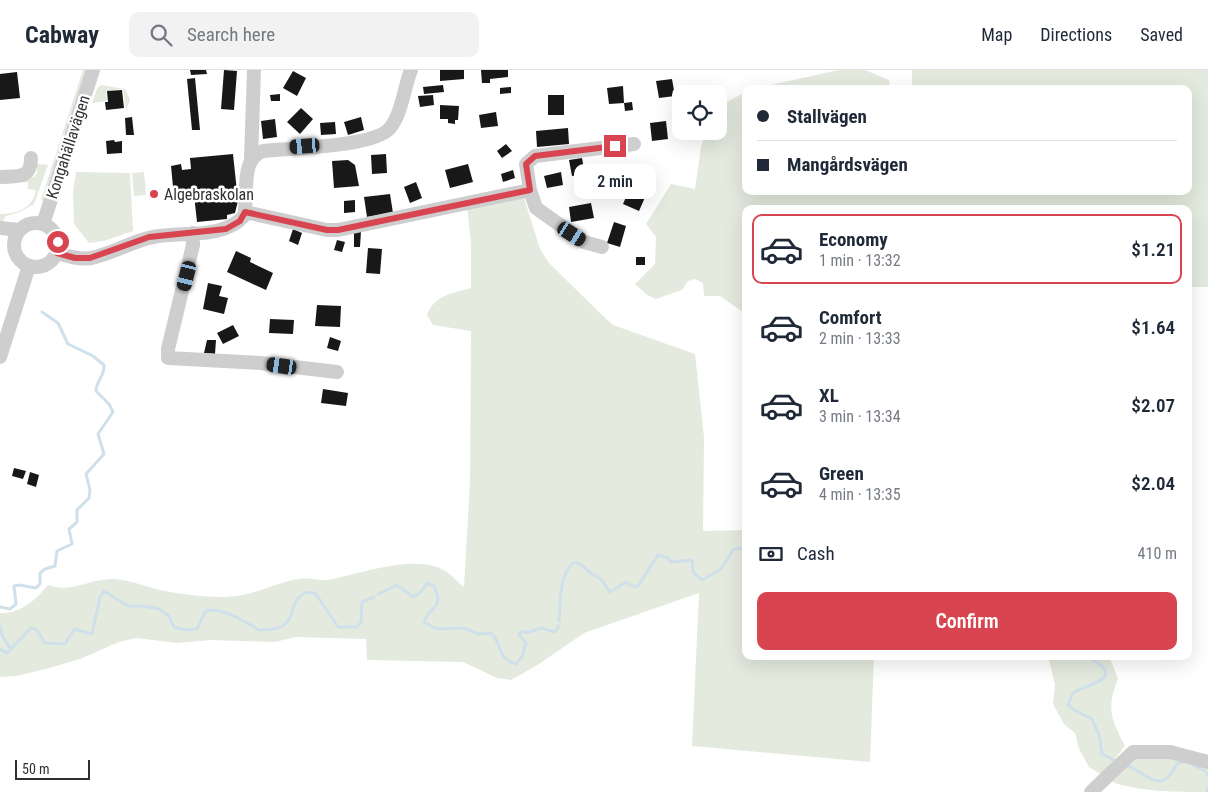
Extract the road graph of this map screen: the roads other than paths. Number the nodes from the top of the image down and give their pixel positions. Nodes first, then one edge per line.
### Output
1 (93, 70) edge
2 (254, 70) edge
3 (410, 70) edge
4 (634, 144) dead end
5 (30, 158) dead end
6 (251, 160) junction
7 (0, 176) edge
8 (530, 190) junction
9 (245, 212) junction
10 (43, 224) junction
11 (0, 228) edge
12 (19, 230) junction
13 (193, 233) junction
14 (0, 239) edge
15 (13, 246) junction
16 (602, 247) dead end
17 (57, 253) junction
18 (29, 266) junction
19 (0, 357) edge
20 (337, 372) dead end
21 (1208, 762) edge
22 (1091, 792) edge

1 - 10 street, Kongahällavägen
2 - 6 street
3 - 6 street
4 - 8 street
5 - 7 street
6 - 9 street
8 - 9 street
8 - 16 street
9 - 13 street
10 - 12 street
10 - 17 street
11 - 12 street
12 - 15 street
13 - 17 street
13 - 20 street
14 - 15 street
15 - 18 street
17 - 18 street
18 - 19 street
21 - 22 street

